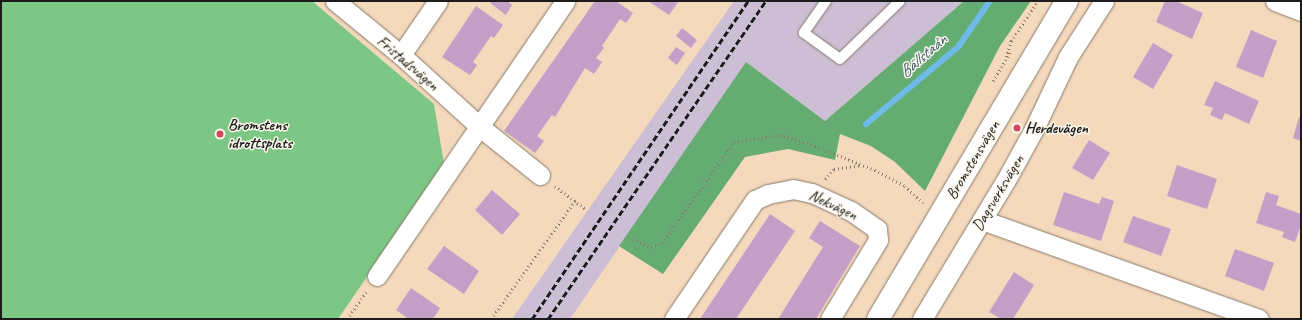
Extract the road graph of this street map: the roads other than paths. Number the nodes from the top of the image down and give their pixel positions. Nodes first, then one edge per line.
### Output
1 (335, 1) edge
2 (438, 1) edge
3 (566, 1) edge
4 (826, 1) edge
5 (900, 1) edge
6 (1067, 1) edge
7 (1104, 1) edge
8 (1275, 1) edge
9 (1301, 11) edge
10 (401, 56) junction
11 (480, 127) junction
12 (540, 175) road end
13 (982, 220) junction
14 (377, 276) road end
15 (674, 319) edge
16 (830, 319) edge
17 (878, 319) edge
18 (922, 319) edge
19 (1259, 319) edge

1 - 10 street, Fristadsvägen
2 - 10 street
3 - 11 street
4 - 5 lane
6 - 17 street, Bromstensvägen
7 - 13 street, Dagsverksvägen
8 - 9 street
10 - 11 street, Fristadsvägen
11 - 12 street, Fristadsvägen
11 - 14 street
13 - 18 street, Dagsverksvägen
13 - 19 street
15 - 16 street, Nekvägen

